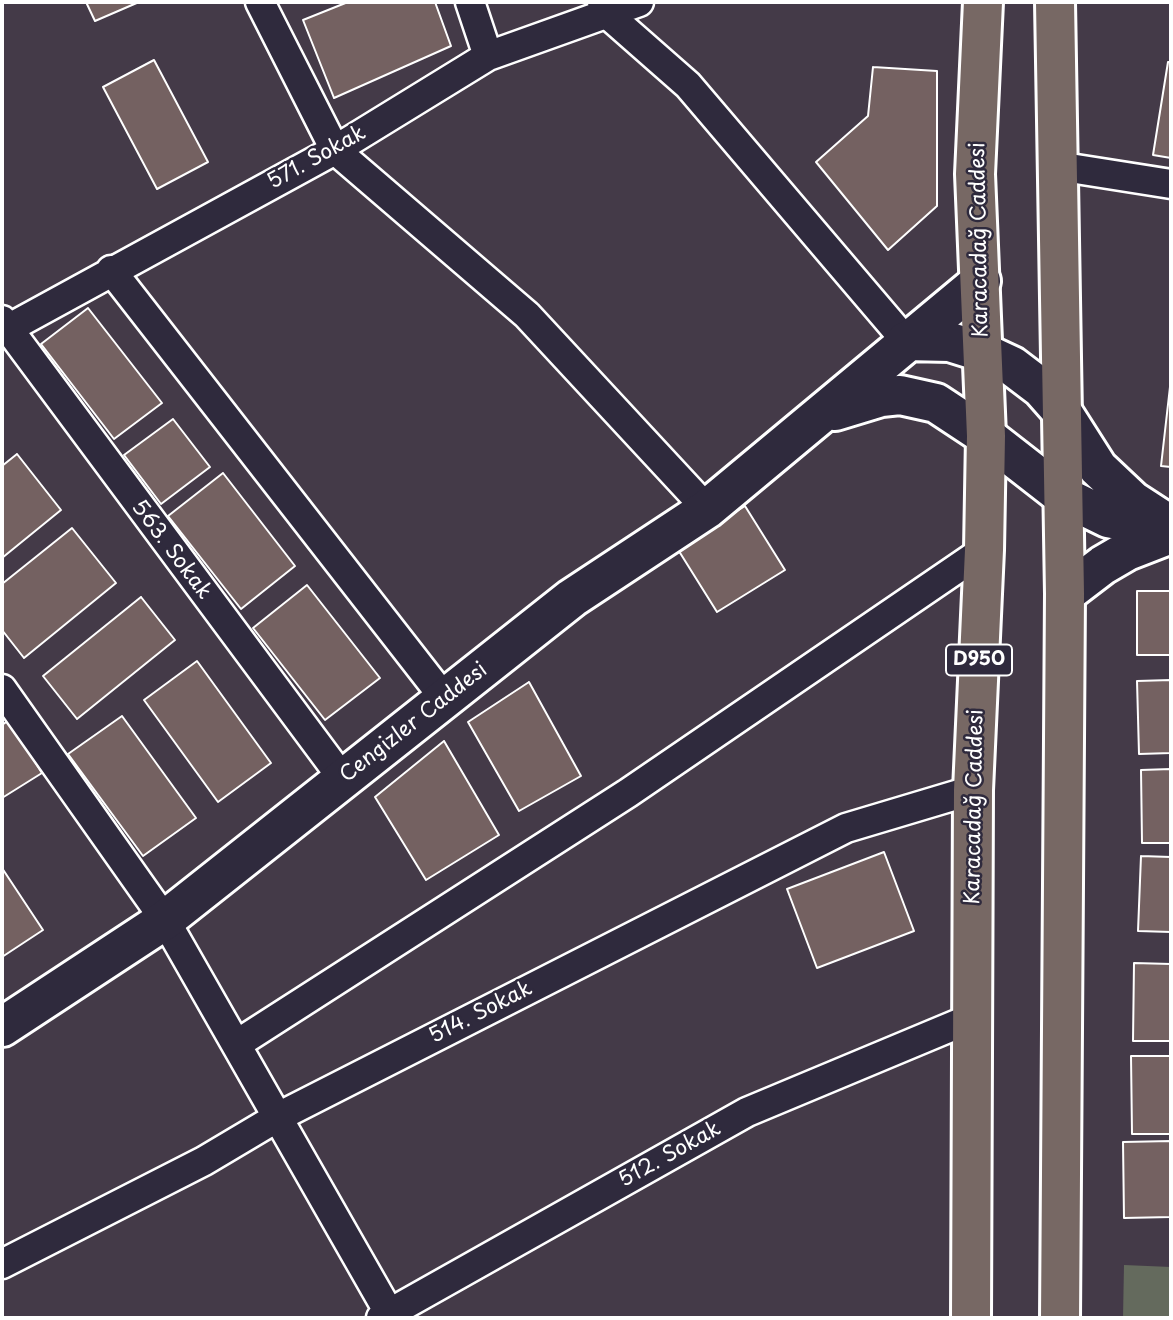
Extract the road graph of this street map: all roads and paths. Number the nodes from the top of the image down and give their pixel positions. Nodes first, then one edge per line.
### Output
1 (260, 2) edge
2 (470, 2) edge
3 (639, 2) edge
4 (983, 2) edge
5 (1055, 2) edge
6 (604, 7) edge
7 (488, 56) junction
8 (335, 150) junction
9 (1057, 166) junction
10 (1171, 184) edge
11 (111, 270) junction
12 (981, 281) junction
13 (4, 327) edge
14 (906, 341) junction
15 (982, 352) junction
16 (1063, 413) junction
17 (823, 415) junction
18 (986, 436) junction
19 (1063, 496) junction
20 (707, 509) junction
21 (1171, 530) edge
22 (984, 550) junction
23 (1065, 594) junction
24 (445, 699) junction
25 (6, 703) edge
26 (343, 779) junction
27 (973, 790) junction
28 (165, 919) junction
29 (972, 1017) junction
30 (2, 1027) edge
31 (237, 1044) junction
32 (278, 1117) junction
33 (2, 1264) edge
34 (388, 1317) edge
35 (971, 1318) edge
36 (1060, 1318) edge

1 - 8 street
2 - 7 street
3 - 6 street, 571. Sokak
4 - 12 highway, Karacadağ Caddesi / D950
5 - 9 highway
6 - 7 street, 571. Sokak
6 - 14 street
7 - 8 street, 571. Sokak
8 - 11 street, 571. Sokak
8 - 20 street
9 - 10 street
9 - 16 highway
11 - 13 street, 571. Sokak
11 - 24 street
12 - 14 street, Cengizler Caddesi
12 - 15 highway, Karacadağ Caddesi / D950
13 - 26 street, 563. Sokak
14 - 15 street
14 - 17 street, Cengizler Caddesi
15 - 16 street
15 - 18 highway, Karacadağ Caddesi / D950
16 - 19 highway
16 - 21 street
17 - 18 street, Cengizler Caddesi
17 - 20 street, Cengizler Caddesi
18 - 19 street, Cengizler Caddesi
18 - 22 highway, Karacadağ Caddesi / D950
19 - 21 street, Cengizler Caddesi
19 - 23 highway
20 - 24 street, Cengizler Caddesi
21 - 23 street
22 - 27 highway, Karacadağ Caddesi / D950
22 - 31 street
23 - 36 highway
24 - 26 street, Cengizler Caddesi
25 - 28 street
26 - 28 street, Cengizler Caddesi
27 - 29 highway, Karacadağ Caddesi / D950
27 - 32 street, 514. Sokak
28 - 30 street, Cengizler Caddesi
28 - 31 street
29 - 34 street, 512. Sokak
29 - 35 highway, Karacadağ Caddesi / D950
31 - 32 street
32 - 33 street, 514. Sokak
32 - 34 street

